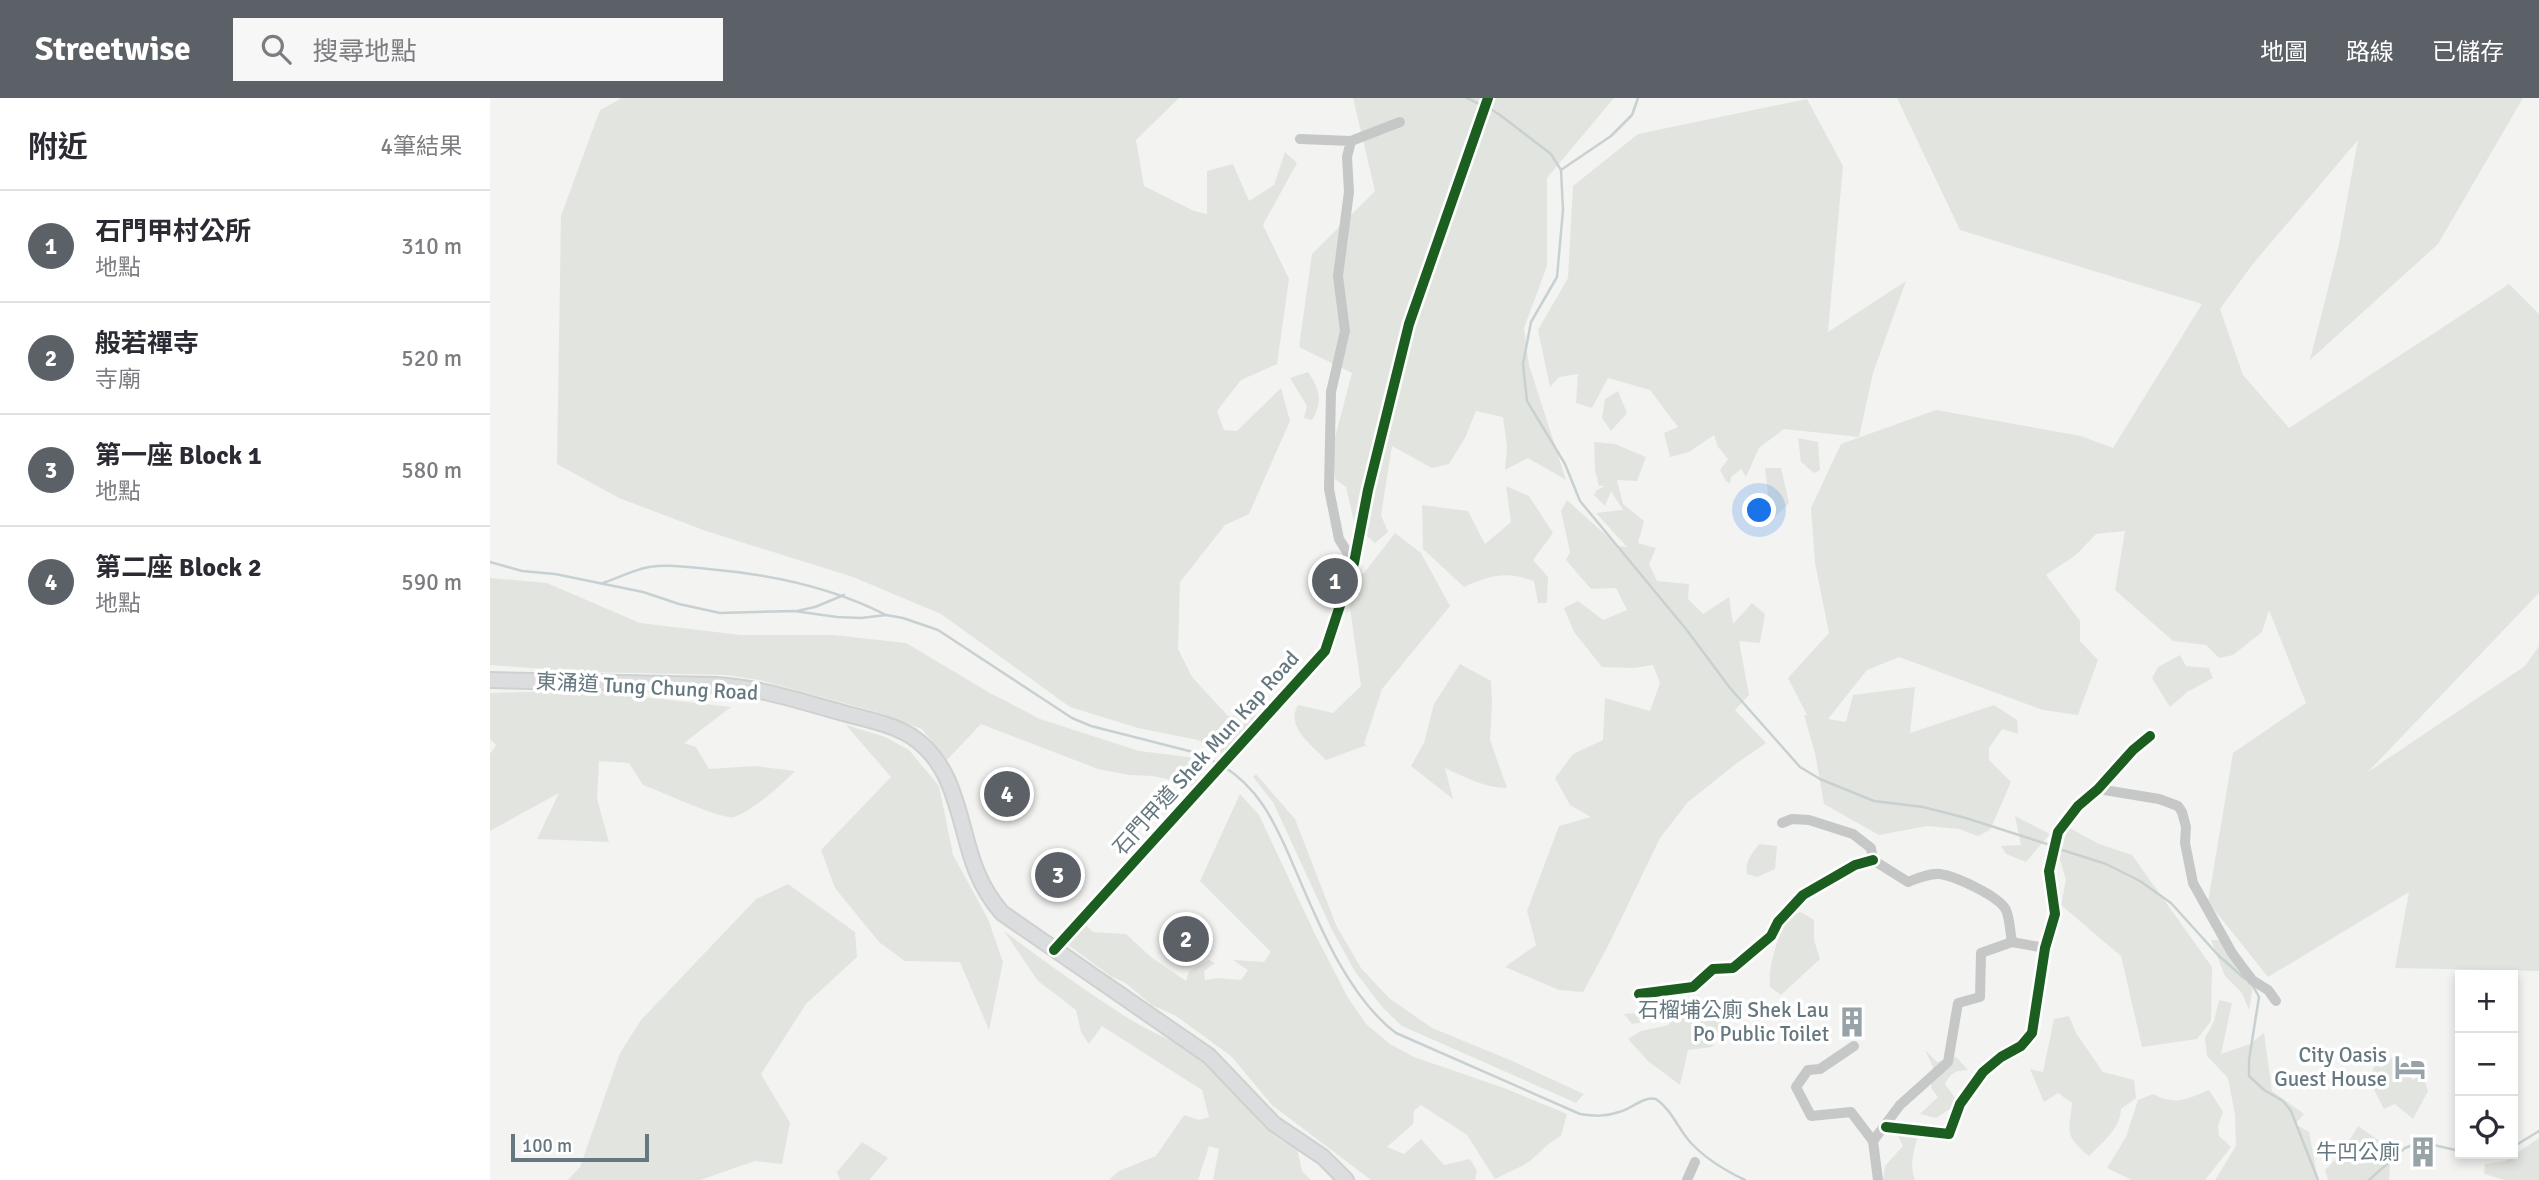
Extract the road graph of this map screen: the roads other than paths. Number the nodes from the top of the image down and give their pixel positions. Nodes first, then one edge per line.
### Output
1 (1488, 98) edge
2 (1400, 122) dead end
3 (1300, 139) dead end
4 (1350, 141) junction
5 (1354, 563) junction
6 (490, 680) edge
7 (2150, 736) dead end
8 (2098, 789) junction
9 (1782, 823) dead end
10 (1873, 860) junction
11 (2012, 942) junction
12 (2045, 948) junction
13 (1054, 950) junction
14 (1639, 994) dead end
15 (2276, 1001) dead end
16 (1854, 1046) dead end
17 (1886, 1127) junction
18 (1873, 1141) junction
19 (1695, 1161) dead end
20 (1346, 1180) edge
21 (1687, 1180) edge
22 (1878, 1180) edge

1 - 5 street, 石門甲道 Shek Mun Kap Road
2 - 4 street
3 - 4 street
4 - 5 street
5 - 13 street, 石門甲道 Shek Mun Kap Road
6 - 13 main road, 東涌道 Tung Chung Road
7 - 8 street
8 - 12 street
8 - 15 street
9 - 10 street
10 - 11 street
10 - 14 street
11 - 12 street
11 - 17 street
12 - 17 street
13 - 20 main road, 東涌道 Tung Chung Road
16 - 18 street
17 - 18 street
18 - 22 street
19 - 21 street

